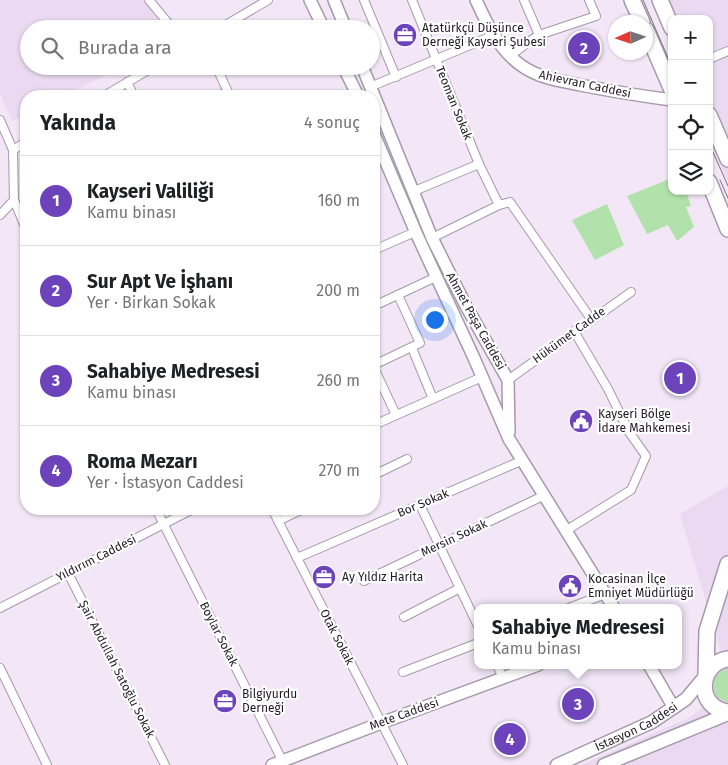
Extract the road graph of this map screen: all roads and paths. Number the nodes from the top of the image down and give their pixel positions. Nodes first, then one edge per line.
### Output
1 (149, 0) edge
2 (268, 0) edge
3 (310, 0) edge
4 (334, 0) edge
5 (364, 0) edge
6 (412, 0) edge
7 (476, 0) edge
8 (524, 0) edge
9 (588, 0) edge
10 (632, 0) edge
11 (660, 0) edge
12 (639, 15) edge
13 (668, 19) edge
14 (166, 20) edge
15 (234, 20) edge
16 (320, 20) edge
17 (342, 20) edge
18 (372, 20) edge
19 (494, 35) junction
20 (539, 36) junction
21 (380, 38) edge
22 (653, 46) edge
23 (728, 51) edge
24 (510, 56) junction
25 (713, 57) edge
26 (436, 59) junction
27 (139, 75) edge
28 (220, 75) edge
29 (348, 75) edge
30 (365, 75) edge
31 (396, 77) junction
32 (668, 81) edge
33 (127, 82) junction
34 (370, 87) junction
35 (114, 90) edge
36 (131, 90) edge
37 (227, 90) edge
38 (355, 90) edge
39 (371, 90) edge
40 (668, 100) edge
41 (380, 112) edge
42 (0, 120) edge
43 (713, 124) edge
44 (20, 146) edge
45 (380, 148) edge
46 (13, 150) junction
47 (728, 159) edge
48 (479, 164) junction
49 (412, 192) junction
50 (713, 192) edge
51 (14, 200) junction
52 (499, 204) junction
53 (20, 214) edge
54 (0, 215) edge
55 (728, 229) edge
56 (415, 232) junction
57 (432, 238) junction
58 (380, 247) edge
59 (436, 277) junction
60 (631, 292) dead end
61 (398, 295) junction
62 (380, 303) edge
63 (591, 319) junction
64 (574, 331) junction
65 (412, 348) junction
66 (380, 363) edge
67 (482, 377) junction
68 (380, 379) edge
69 (508, 380) junction
70 (433, 399) junction
71 (396, 415) junction
72 (380, 422) edge
73 (509, 439) junction
74 (407, 459) dead end
75 (523, 460) junction
76 (380, 472) edge
77 (545, 495) junction
78 (420, 504) junction
79 (159, 515) edge
80 (181, 515) edge
81 (275, 515) edge
82 (289, 515) edge
83 (278, 520) junction
84 (164, 523) junction
85 (567, 530) junction
86 (439, 545) junction
87 (297, 558) junction
88 (728, 564) edge
89 (68, 573) junction
90 (364, 581) dead end
91 (460, 588) junction
92 (605, 594) junction
93 (579, 604) edge
94 (611, 604) edge
95 (0, 608) edge
96 (404, 617) dead end
97 (474, 618) edge
98 (474, 645) edge
99 (728, 659) edge
100 (0, 668) edge
101 (499, 669) edge
102 (527, 669) edge
103 (651, 669) edge
104 (403, 672) dead end
105 (706, 675) junction
106 (503, 678) junction
107 (674, 708) junction
108 (728, 713) edge
109 (381, 723) junction
110 (277, 762) edge
111 (47, 765) edge
112 (165, 765) edge
113 (403, 765) edge
114 (557, 765) edge
115 (604, 765) edge

1 - 14 street
2 - 15 street
3 - 16 street
4 - 17 street
5 - 18 street
6 - 26 street, Teoman Sokak
7 - 19 street, Ahievran Caddesi
8 - 20 street
9 - 20 street
10 - 12 highway
11 - 13 highway
19 - 24 street, Ahievran Caddesi
19 - 26 street
20 - 24 street
21 - 31 street
22 - 32 highway
23 - 25 street
24 - 40 street, Ahievran Caddesi
26 - 31 street
26 - 48 street, Teoman Sokak
27 - 33 street
28 - 37 street
29 - 38 street
30 - 34 street, Ahmet Paşa Caddesi
31 - 34 street
33 - 35 street
33 - 36 street
34 - 39 street, Ahmet Paşa Caddesi
41 - 49 street, Ahmet Paşa Caddesi
42 - 46 street
43 - 47 highway
44 - 46 street
45 - 56 street, Ahmet Paşa Caddesi
46 - 51 street
48 - 49 street
48 - 52 street, Teoman Sokak
49 - 57 street, Ahmet Paşa Caddesi
50 - 55 highway
51 - 53 street
51 - 54 street
52 - 57 street
52 - 63 street
56 - 58 street
56 - 59 street, Ahmet Paşa Caddesi
57 - 69 street, Ahmet Paşa Caddesi
59 - 61 street
59 - 67 street, Ahmet Paşa Caddesi
60 - 63 street, Hükümet Cadde
61 - 62 street
61 - 65 street
63 - 64 street, Hükümet Cadde
64 - 69 street, Hükümet Cadde
64 - 85 street
65 - 66 street
65 - 70 street
67 - 70 street
67 - 73 street, Ahmet Paşa Caddesi
68 - 71 street
69 - 73 street, Ahmet Paşa Caddesi
70 - 71 street
71 - 72 street
73 - 75 street
74 - 76 street
75 - 77 street
75 - 78 street, Bor Sokak
77 - 85 street
77 - 86 street, Mersin Sokak
78 - 86 street
78 - 87 street, Bor Sokak
79 - 84 street, Boylar Sokak
80 - 84 street, Yıldırım Caddesi
81 - 83 street, Otak Sokak
82 - 83 street
83 - 87 street, Otak Sokak
84 - 89 street, Yıldırım Caddesi
84 - 110 street, Boylar Sokak
85 - 92 street
86 - 90 street, Mersin Sokak
86 - 91 street
87 - 109 street, Otak Sokak
88 - 105 highway
89 - 95 street, Yıldırım Caddesi
89 - 112 street, Şair Abdullah Satoğlu Sokak
91 - 96 street
91 - 97 street
92 - 93 street
92 - 94 street
98 - 104 street
99 - 105 highway
100 - 111 street
101 - 106 street
102 - 106 street, Mete Caddesi
103 - 107 street
105 - 107 main road, İstasyon Caddesi
105 - 108 highway
106 - 109 street, Mete Caddesi
107 - 114 main road, İstasyon Caddesi
108 - 115 main road, İstasyon Caddesi
109 - 110 street, Mete Caddesi
109 - 113 street, Otak Sokak

